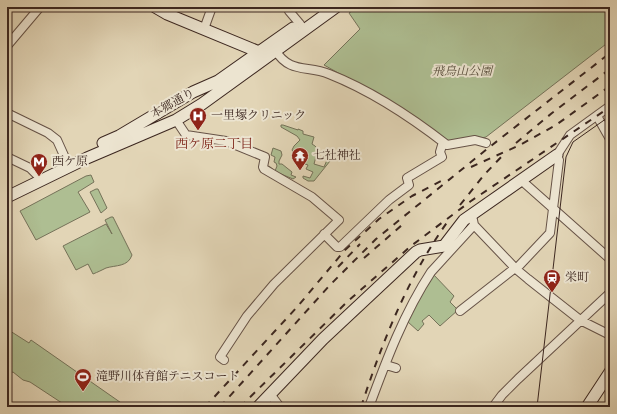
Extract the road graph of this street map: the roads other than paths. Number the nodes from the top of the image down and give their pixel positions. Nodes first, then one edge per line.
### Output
1 (40, 7) edge
2 (155, 7) edge
3 (212, 7) edge
4 (289, 7) edge
5 (324, 7) edge
6 (336, 7) edge
7 (300, 24) junction
8 (204, 29) junction
9 (7, 46) edge
10 (268, 52) junction
11 (610, 106) edge
12 (162, 110) junction
13 (7, 113) edge
14 (597, 116) junction
15 (173, 122) junction
16 (135, 132) junction
17 (610, 139) edge
18 (443, 142) junction
19 (486, 143) dead end
20 (557, 155) junction
21 (7, 157) edge
22 (66, 160) junction
23 (37, 175) junction
24 (521, 180) junction
25 (7, 190) edge
26 (7, 197) edge
27 (554, 209) junction
28 (472, 220) junction
29 (324, 234) junction
30 (610, 259) edge
31 (516, 268) junction
32 (610, 293) edge
33 (460, 311) dead end
34 (580, 320) junction
35 (610, 335) edge
36 (224, 360) dead end
37 (386, 365) junction
38 (396, 368) dead end
39 (610, 372) edge
40 (270, 394) junction
41 (258, 407) edge
42 (280, 407) edge
43 (369, 407) edge
44 (493, 407) edge
45 (587, 407) edge

1 - 9 street
2 - 8 main road
3 - 8 street
4 - 7 street
5 - 7 main road, 本郷通り
6 - 10 main road, 本郷通り
7 - 10 main road, 本郷通り
8 - 10 main road
10 - 12 main road, 本郷通り
10 - 15 main road, 本郷通り
10 - 18 street
11 - 14 street
12 - 15 main road
12 - 16 main road, 本郷通り
13 - 22 street
14 - 17 street
14 - 20 street
15 - 16 main road, 本郷通り
15 - 29 street
16 - 22 main road, 本郷通り
16 - 26 main road, 本郷通り
18 - 19 street
18 - 29 street
20 - 24 main road
20 - 27 street
21 - 23 street
22 - 23 main road, 本郷通り
23 - 25 main road, 本郷通り
24 - 27 street
24 - 28 main road
27 - 30 street
27 - 31 street
28 - 31 street
28 - 37 street
28 - 40 main road
29 - 36 street
31 - 33 street
31 - 34 street
32 - 34 street
34 - 35 street
34 - 44 street
37 - 38 street
37 - 43 street
39 - 45 main road
40 - 41 main road
40 - 42 street

